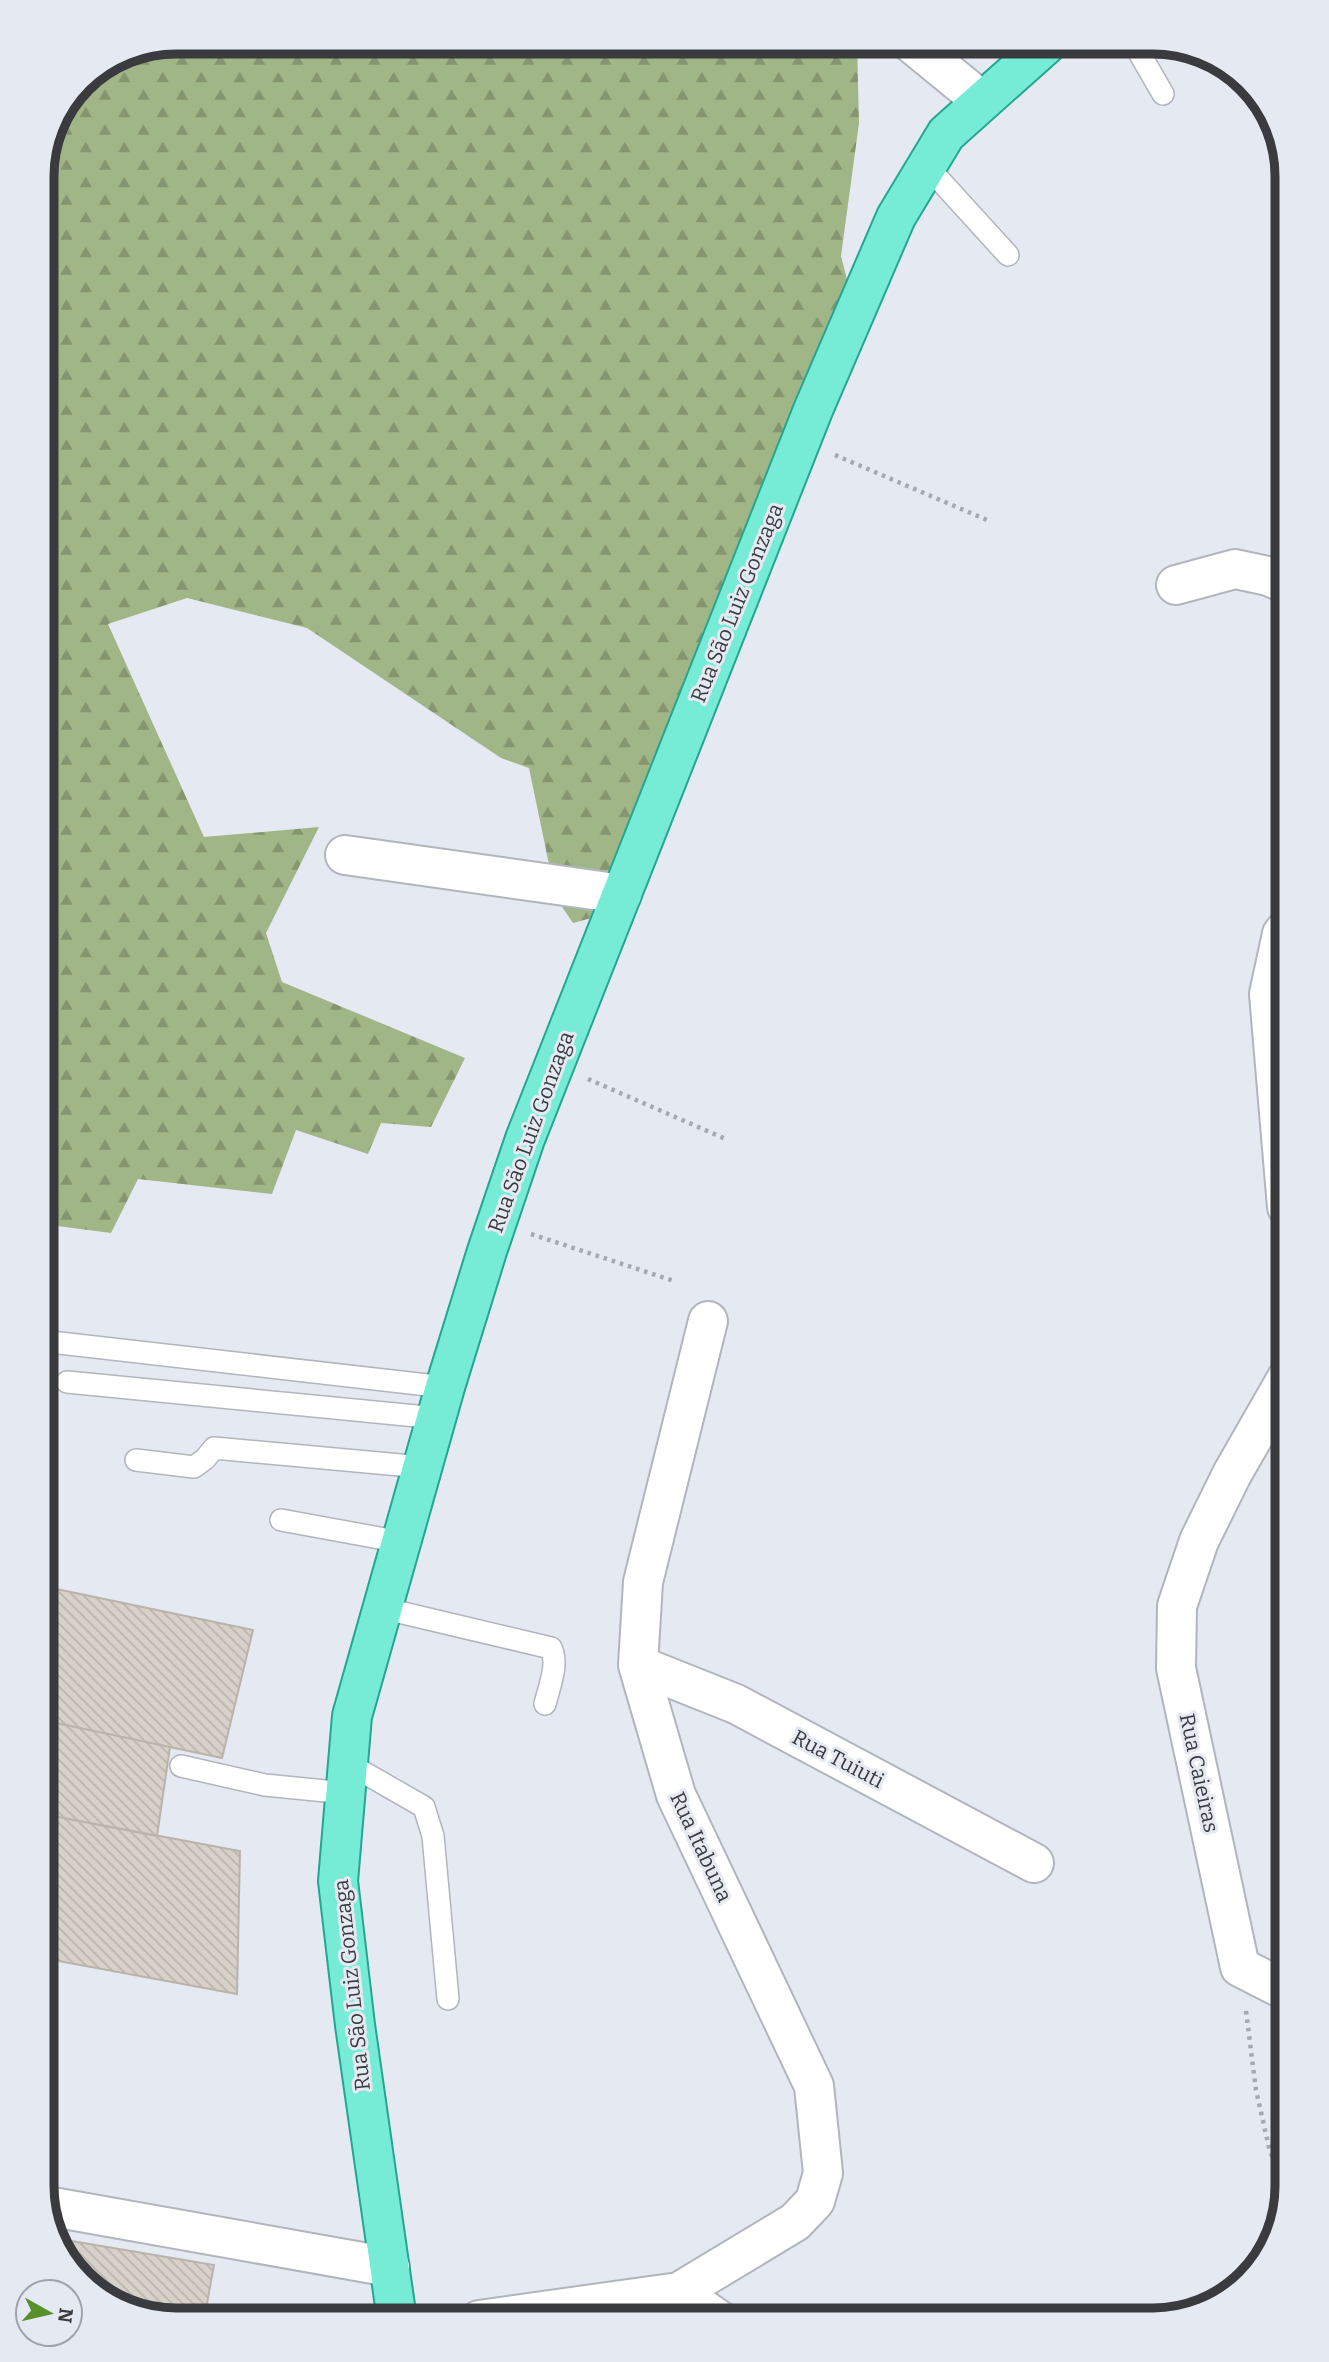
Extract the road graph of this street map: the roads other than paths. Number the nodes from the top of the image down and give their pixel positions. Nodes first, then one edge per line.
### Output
1 (926, 55) edge
2 (1034, 55) edge
3 (1140, 55) edge
4 (1163, 94) dead end
5 (982, 101) junction
6 (927, 166) junction
7 (1008, 255) dead end
8 (1275, 579) edge
9 (1176, 585) dead end
10 (345, 855) dead end
11 (622, 894) junction
12 (1275, 966) edge
13 (1275, 1065) edge
14 (708, 1321) dead end
15 (54, 1343) edge
16 (67, 1382) dead end
17 (1275, 1399) edge
18 (441, 1403) junction
19 (136, 1460) dead end
20 (422, 1467) junction
21 (281, 1520) dead end
22 (401, 1542) junction
23 (382, 1608) junction
24 (638, 1665) junction
25 (545, 1704) dead end
26 (181, 1766) dead end
27 (347, 1778) junction
28 (1034, 1863) dead end
29 (1275, 1985) edge
30 (449, 1999) dead end
31 (57, 2208) edge
32 (390, 2267) junction
33 (679, 2292) junction
34 (395, 2307) edge
35 (569, 2307) edge
36 (701, 2308) edge

1 - 5 street
2 - 5 main road, Rua São Luiz Gonzaga
3 - 4 lane
5 - 6 main road, Rua São Luiz Gonzaga
6 - 7 lane
6 - 11 main road, Rua São Luiz Gonzaga
8 - 9 street
10 - 11 street
11 - 18 main road, Rua São Luiz Gonzaga
12 - 13 street
14 - 24 street, Rua Itabuna
15 - 18 lane
16 - 18 lane
17 - 29 street, Rua Caieiras
18 - 20 main road, Rua São Luiz Gonzaga
19 - 20 lane
20 - 22 main road, Rua São Luiz Gonzaga
21 - 22 lane
22 - 23 main road, Rua São Luiz Gonzaga
23 - 25 lane
23 - 27 main road, Rua São Luiz Gonzaga
24 - 28 street, Rua Tuiuti
24 - 33 street, Rua Itabuna
26 - 27 lane
27 - 30 lane
27 - 32 main road, Rua São Luiz Gonzaga
31 - 32 street
32 - 34 main road, Rua São Luiz Gonzaga
33 - 35 street
33 - 36 street

